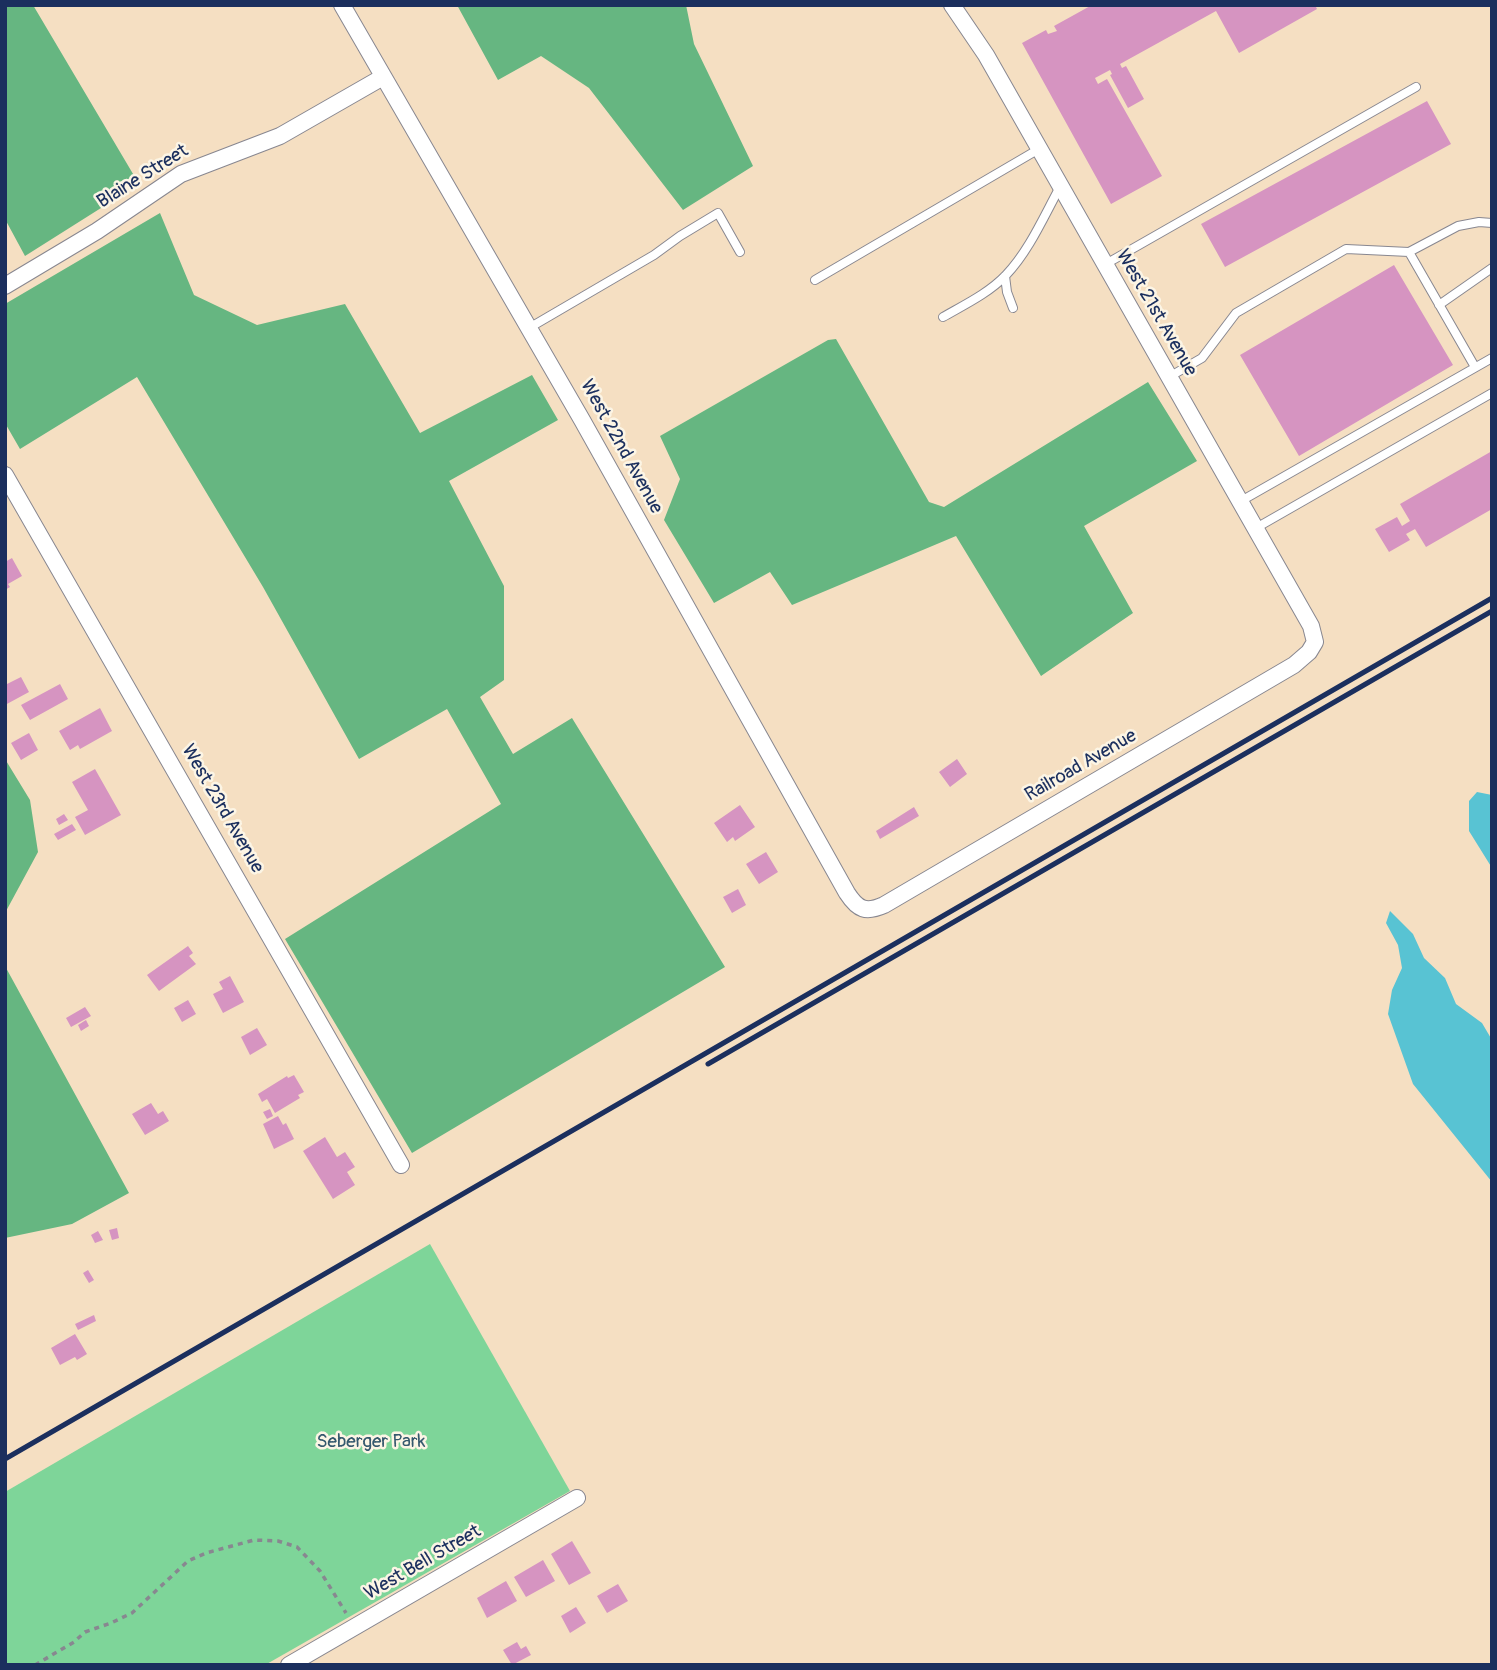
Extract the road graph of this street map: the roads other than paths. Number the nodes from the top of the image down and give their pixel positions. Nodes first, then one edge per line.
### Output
1 (342, 5) edge
2 (952, 5) edge
3 (383, 77) junction
4 (1416, 87) dead end
5 (1039, 149) junction
6 (1060, 187) junction
7 (1492, 223) edge
8 (740, 252) dead end
9 (1409, 252) junction
10 (1104, 265) junction
11 (1492, 268) edge
12 (1005, 276) junction
13 (815, 280) dead end
14 (5, 286) edge
15 (1439, 305) junction
16 (1013, 307) dead end
17 (943, 317) dead end
18 (529, 328) junction
19 (1492, 358) edge
20 (1475, 367) junction
21 (1169, 377) junction
22 (1492, 393) edge
23 (5, 475) edge
24 (1241, 501) junction
25 (1256, 528) junction
26 (1314, 645) joint
27 (862, 910) joint
28 (401, 1165) dead end
29 (577, 1498) dead end
30 (289, 1665) edge

1 - 3 street, West 22nd Avenue
2 - 5 street, West 21st Avenue
3 - 14 street, Blaine Street
3 - 18 street, West 22nd Avenue
4 - 10 lane
5 - 6 street, West 21st Avenue
5 - 13 lane
6 - 10 street, West 21st Avenue
6 - 12 lane
7 - 9 lane
8 - 18 lane
9 - 15 lane
9 - 21 lane
10 - 21 street, West 21st Avenue
11 - 15 lane
12 - 16 lane
12 - 17 lane
15 - 20 lane
18 - 27 street, West 22nd Avenue
19 - 20 lane
20 - 24 lane
21 - 24 street, West 21st Avenue
22 - 25 lane
23 - 28 street, West 23rd Avenue
24 - 25 street, West 21st Avenue
25 - 26 street, West 21st Avenue
26 - 27 street, Railroad Avenue
29 - 30 street, West Bell Street

